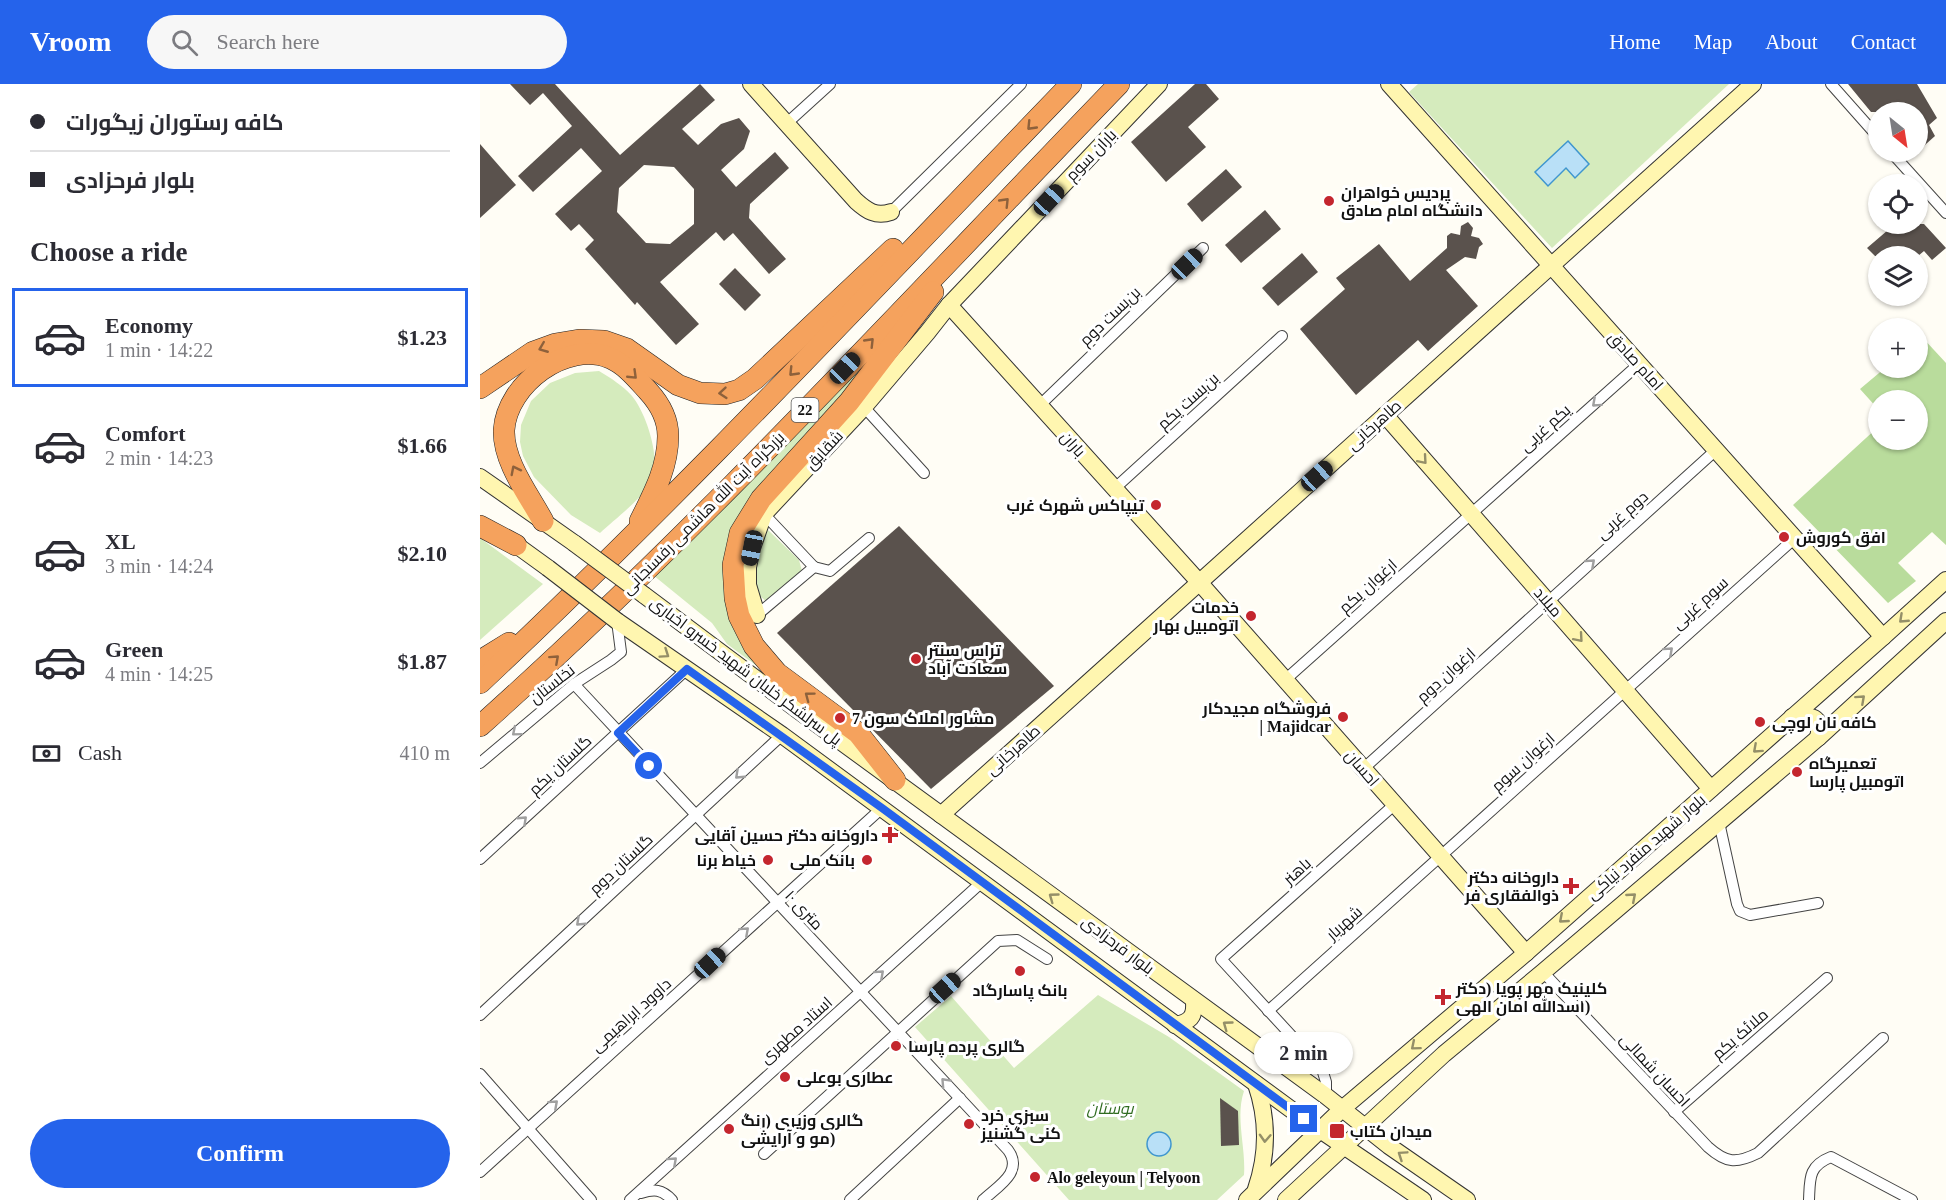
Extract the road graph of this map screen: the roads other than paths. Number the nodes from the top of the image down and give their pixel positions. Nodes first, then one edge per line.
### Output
1 (751, 84) edge
2 (830, 84) edge
3 (1021, 84) edge
4 (1071, 84) edge
5 (1119, 84) edge
6 (1159, 84) edge
7 (1389, 84) edge
8 (1753, 84) edge
9 (1831, 84) edge
10 (786, 124) junction
11 (1868, 126) edge
12 (1900, 162) edge
13 (891, 212) joint
14 (1946, 213) edge
15 (930, 230) junction
16 (961, 248) junction
17 (1203, 248) dead end
18 (1551, 266) junction
19 (949, 305) junction
20 (1282, 336) dead end
21 (1639, 364) junction
22 (480, 388) edge
23 (1039, 406) junction
24 (864, 407) junction
25 (1385, 416) junction
26 (1716, 450) junction
27 (924, 473) dead end
28 (480, 477) edge
29 (1114, 489) junction
30 (764, 514) junction
31 (1471, 514) junction
32 (480, 519) edge
33 (543, 521) junction
34 (480, 526) edge
35 (631, 538) junction
36 (869, 538) dead end
37 (1795, 538) junction
38 (516, 545) junction
39 (814, 567) junction
40 (1946, 580) edge
41 (1199, 582) junction
42 (1548, 602) junction
43 (757, 615) joint
44 (547, 618) junction
45 (617, 621) junction
46 (1946, 621) edge
47 (1883, 637) junction
48 (480, 661) edge
49 (687, 669) junction
50 (1285, 681) junction
51 (480, 683) edge
52 (573, 684) junction
53 (1625, 690) junction
54 (1792, 717) junction
55 (480, 726) edge
56 (618, 733) junction
57 (782, 735) junction
58 (1818, 738) junction
59 (480, 763) edge
60 (1363, 770) junction
61 (895, 780) junction
62 (1712, 789) junction
63 (1394, 805) junction
64 (882, 808) junction
65 (941, 814) junction
66 (695, 815) junction
67 (1719, 822) junction
68 (1440, 856) junction
69 (480, 859) edge
70 (982, 882) junction
71 (777, 902) junction
72 (1818, 903) dead end
73 (1526, 953) junction
74 (1047, 959) dead end
75 (1543, 972) junction
76 (1827, 978) dead end
77 (861, 992) junction
78 (1194, 1002) junction
79 (1268, 1011) junction
80 (480, 1015) edge
81 (1175, 1025) junction
82 (897, 1031) junction
83 (1883, 1038) dead end
84 (480, 1074) edge
85 (1256, 1084) junction
86 (1326, 1096) junction
87 (960, 1098) junction
88 (1342, 1109) junction
89 (1674, 1112) junction
90 (1366, 1127) junction
91 (528, 1128) junction
92 (1320, 1131) junction
93 (1345, 1147) junction
94 (764, 1154) dead end
95 (480, 1172) edge
96 (1444, 1183) junction
97 (1251, 1196) edge
98 (632, 1198) edge
99 (591, 1200) edge
100 (672, 1200) edge
101 (850, 1200) edge
102 (983, 1200) edge
103 (1286, 1200) edge
104 (1424, 1200) edge
105 (1467, 1200) edge
106 (1809, 1200) edge
107 (1912, 1200) edge

1 - 10 main road
2 - 10 street
3 - 13 street
4 -> 15 highway, بزرگراه آیت الله هاشمی رفسنجانی / 22
16 -> 5 highway, بزرگراه آیت الله هاشمی رفسنجانی / 22
6 - 19 main road, باران سوم
7 - 18 main road, امام صادق
8 - 18 main road, طاهرخانی
9 - 11 street
10 - 13 main road
12 - 14 street
15 -> 22 highway
15 -> 35 highway, بزرگراه آیت الله هاشمی رفسنجانی / 22
55 -> 16 highway, بزرگراه آیت الله هاشمی رفسنجانی / 22
61 -> 16 highway
17 - 23 street, بن‌بست دوم
18 - 21 main road, امام صادق
18 - 25 main road, طاهرخانی
19 - 23 main road, باران
19 - 24 main road, شقایق
20 - 29 street, بن‌بست یکم
21 - 26 main road, امام صادق
21 -> 31 street, یکم غربی
23 - 29 main road, باران
24 - 27 street
24 - 30 main road, شقایق
25 -> 31 main road, میلاد
25 - 41 main road, طاهرخانی
26 - 37 main road, امام صادق
42 -> 26 street, دوم غربی
28 - 33 main road, پل سرلشکر خلبان شهید خسرو اخباری
29 - 41 main road, باران
30 - 39 street
30 - 43 main road, شقایق
31 - 42 main road, میلاد
31 - 50 street, ارغوان یکم
32 - 38 main road, پل سرلشکر خلبان شهید خسرو اخباری
33 -> 35 highway
33 - 61 main road, پل سرلشکر خلبان شهید خسرو اخباری, bridge
34 - 38 highway
35 - 44 highway, بزرگراه آیت الله هاشمی رفسنجانی / 22
36 - 39 street
37 - 47 main road, امام صادق
53 -> 37 street, سوم غربی
38 - 45 main road, پل سرلشکر خلبان شهید خسرو اخباری, bridge
39 - 43 street
40 -> 47 main road, بلوار شهید منفرد نیاکی
41 - 50 main road, احسان
41 - 65 main road, طاهرخانی
42 -> 53 main road, میلاد
42 - 60 street, ارغوان دوم
44 - 48 highway
44 - 51 highway, بزرگراه آیت الله هاشمی رفسنجانی / 22
45 -> 49 main road, پل سرلشکر خلبان شهید خسرو اخباری
45 - 52 street, نخلستان
58 -> 46 main road, بلوار شهید منفرد نیاکی
47 - 54 main road, بلوار شهید منفرد نیاکی
49 - 56 street, گلستان یکم
49 - 57 main road, پل سرلشکر خلبان شهید خسرو اخباری
50 - 60 main road, احسان
52 - 56 street, ۱۰ متری
52 -> 59 street, نخلستان
53 - 62 main road, میلاد
53 - 68 street, ارغوان سوم
54 - 58 main road
54 -> 62 main road, بلوار شهید منفرد نیاکی
56 - 66 street, ۱۰ متری
69 -> 56 street, گلستان یکم
57 - 64 main road, پل سرلشکر خلبان شهید خسرو اخباری
57 -> 66 street, گلستان دوم
58 - 67 main road, بلوار شهید منفرد نیاکی
60 - 63 main road, احسان
61 - 65 main road, بلوار فرحزادی
62 -> 73 main road, بلوار شهید منفرد نیاکی
63 - 68 main road, احسان
63 - 79 street, باهنر
64 - 70 main road, بلوار فرحزادی
64 - 71 street, داوود ابراهیمی
78 -> 65 main road, بلوار فرحزادی
66 - 71 street, ۱۰ متری
66 -> 80 street, گلستان دوم
67 - 72 street
75 -> 67 main road, بلوار شهید منفرد نیاکی
68 - 73 main road, احسان
68 - 79 street, شهریار
77 -> 70 street, استاد مطهری
70 - 81 main road, بلوار فرحزادی
71 - 77 street, ۱۰ متری
91 -> 71 street, داوود ابراهیمی
73 -> 88 main road, بلوار شهید منفرد نیاکی
74 - 82 street
75 - 89 street, احسان شمالی
75 - 90 main road, بلوار شهید منفرد نیاکی
76 - 89 street, ملائک یکم
77 - 82 street, ۱۰ متری
98 -> 77 street, استاد مطهری
78 - 81 main road
86 -> 78 main road, بلوار فرحزادی
79 - 86 street
81 - 85 main road, بلوار فرحزادی
87 -> 82 street, ۱۰ متری
82 - 94 street
83 - 89 street, احسان شمالی
84 - 91 street
85 - 92 main road, بلوار فرحزادی
85 -> 97 main road
86 - 88 main road, بلوار فرحزادی
87 - 101 street
87 - 102 street, ۱۰ متری
88 - 90 main road, بلوار فرحزادی
88 - 92 main road, بلوار شهید منفرد نیاکی
90 - 93 main road, بلوار شهید منفرد نیاکی
96 -> 90 main road
91 - 95 street, داوود ابراهیمی
91 - 99 street
92 - 93 main road, بلوار فرحزادی
92 - 97 main road, بلوار شهید منفرد نیاکی
93 - 103 main road, بلوار شهید منفرد نیاکی
93 - 104 main road
96 - 104 main road
96 - 105 main road
98 - 100 street
106 - 107 street

